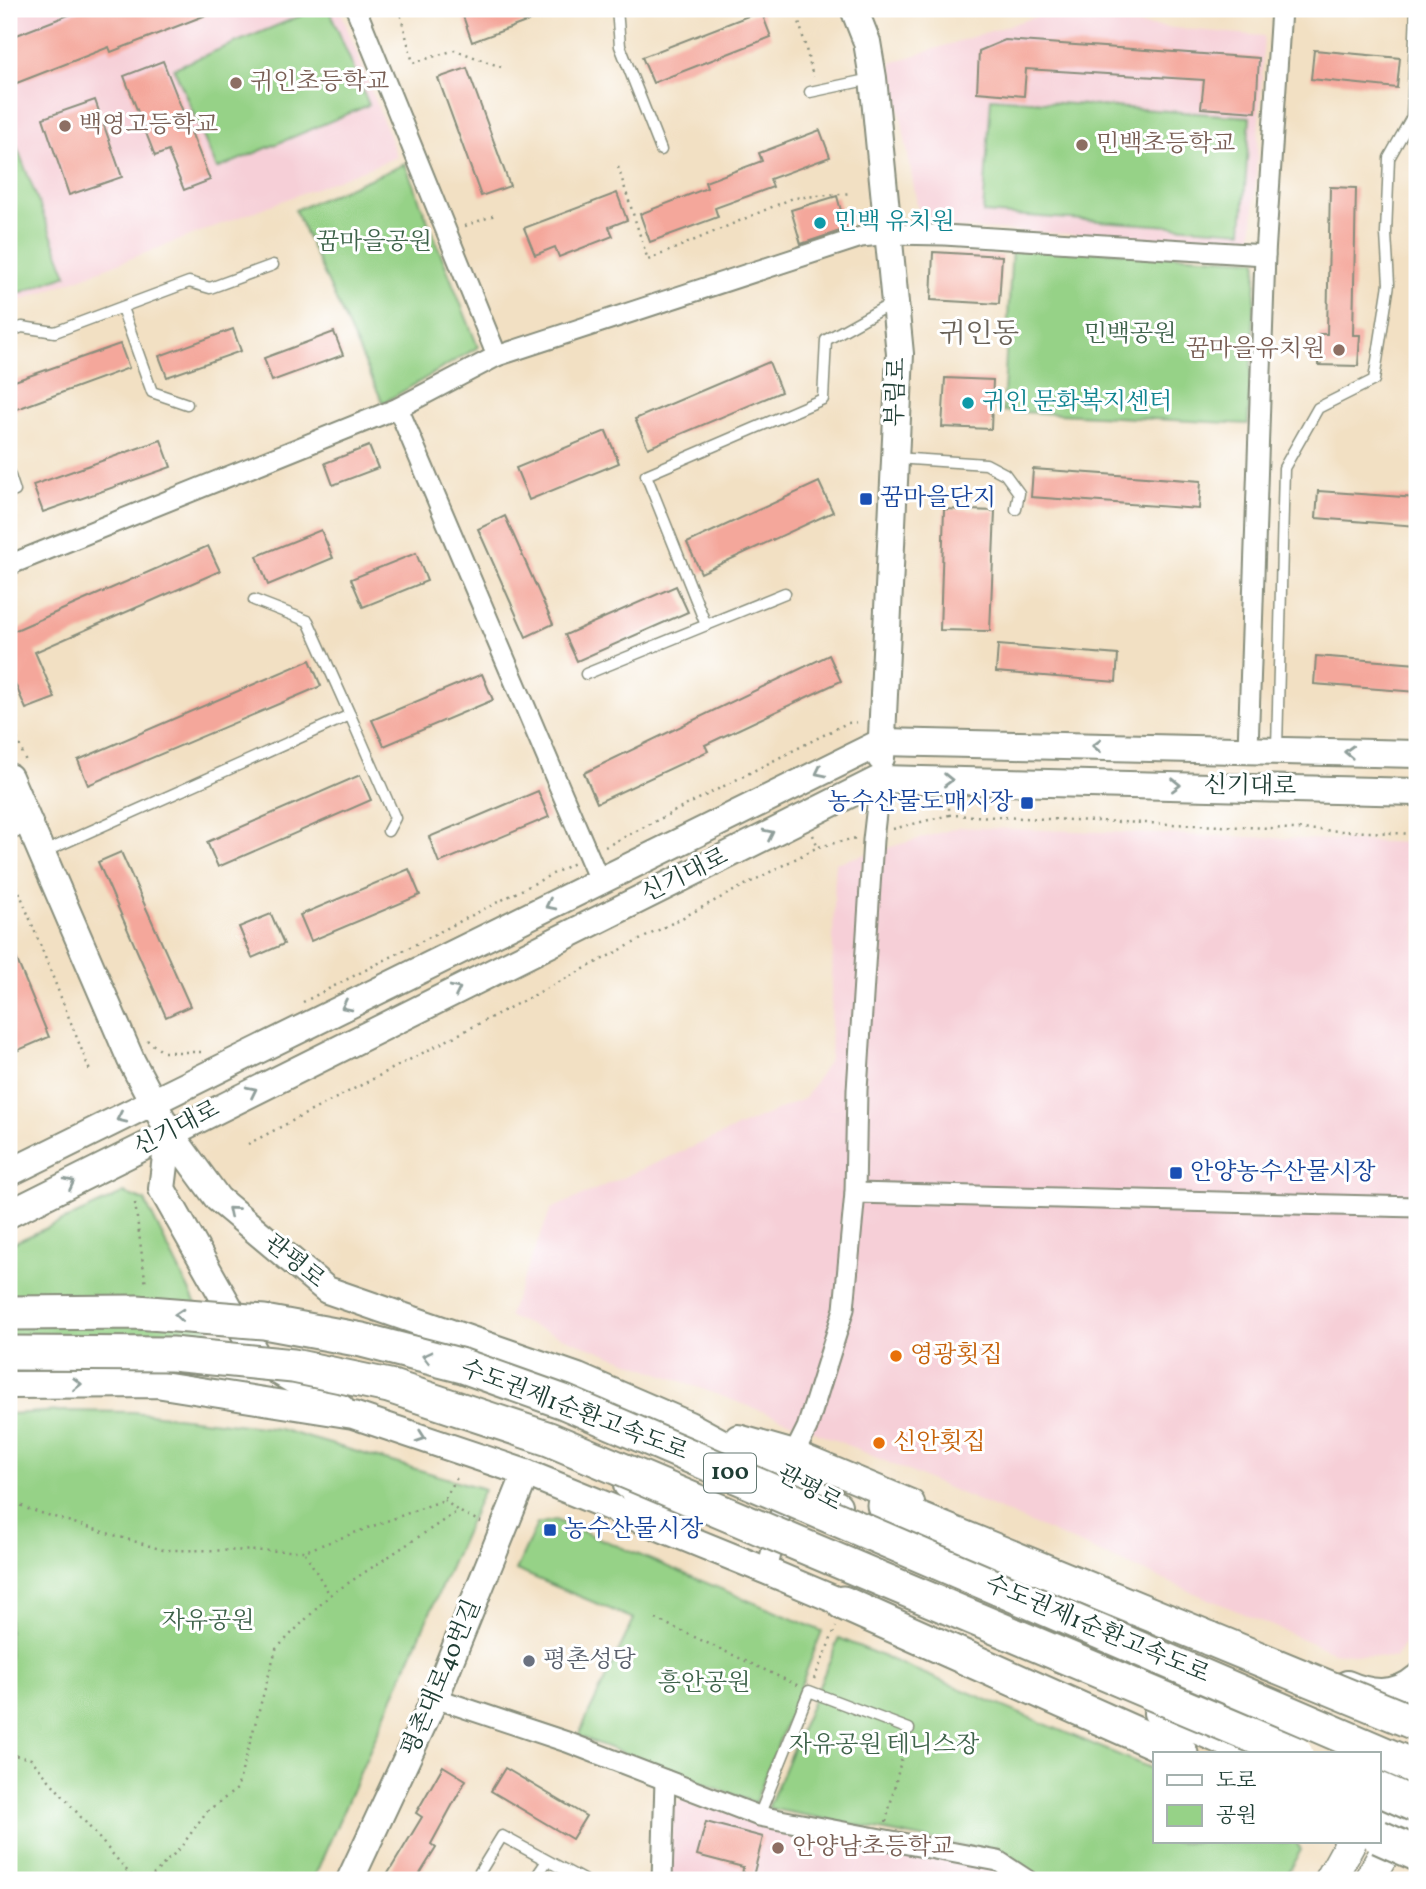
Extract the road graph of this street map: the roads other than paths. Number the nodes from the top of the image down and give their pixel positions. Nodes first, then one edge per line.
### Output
1 (356, 9) edge
2 (617, 9) edge
3 (855, 9) edge
4 (1281, 9) edge
5 (1416, 9) edge
6 (873, 78) junction
7 (813, 91) road end
8 (661, 150) dead end
9 (890, 233) junction
10 (1265, 255) junction
11 (273, 265) dead end
12 (894, 302) junction
13 (122, 308) junction
14 (9, 332) edge
15 (497, 356) junction
16 (187, 404) dead end
17 (398, 408) junction
18 (894, 458) junction
19 (9, 473) edge
20 (15, 491) dead end
21 (1016, 509) dead end
22 (9, 565) edge
23 (785, 593) dead end
24 (254, 600) dead end
25 (706, 625) junction
26 (586, 674) dead end
27 (350, 715) junction
28 (882, 742) junction
29 (1248, 749) junction
30 (1277, 750) junction
31 (1417, 754) edge
32 (9, 778) edge
33 (880, 779) junction
34 (1417, 792) edge
35 (18, 826) edge
36 (388, 831) dead end
37 (41, 854) junction
38 (599, 880) junction
39 (153, 1103) junction
40 (169, 1132) junction
41 (9, 1173) edge
42 (855, 1193) junction
43 (1417, 1207) edge
44 (9, 1214) edge
45 (327, 1290) junction
46 (9, 1313) edge
47 (9, 1353) edge
48 (9, 1360) edge
49 (259, 1360) junction
50 (9, 1385) edge
51 (354, 1415) junction
52 (791, 1466) junction
53 (526, 1473) junction
54 (627, 1485) junction
55 (884, 1505) joint
56 (713, 1549) junction
57 (770, 1558) junction
58 (839, 1615) joint
59 (1417, 1678) edge
60 (435, 1698) junction
61 (909, 1729) road end
62 (1414, 1743) edge
63 (1172, 1752) edge
64 (1246, 1752) edge
65 (1291, 1752) edge
66 (665, 1780) junction
67 (1380, 1789) edge
68 (1380, 1791) edge
69 (759, 1816) junction
70 (1402, 1816) edge
71 (1329, 1843) edge
72 (1350, 1843) edge
73 (1417, 1854) edge
74 (547, 1861) junction
75 (351, 1880) edge
76 (475, 1880) edge
77 (534, 1880) edge
78 (583, 1880) edge
79 (662, 1880) edge
80 (1027, 1880) edge
81 (1323, 1880) edge
82 (1329, 1880) edge
83 (1369, 1880) edge

1 - 15 street
2 - 8 lane
3 - 6 street, 부림로
4 - 10 street
5 - 30 lane
6 - 7 lane
6 - 9 street, 부림로
9 - 10 street
9 - 12 street, 부림로
9 - 15 street
10 - 29 street
11 - 13 lane
12 - 18 street, 부림로
12 - 25 lane
13 - 14 lane
13 - 16 lane
15 - 17 street
17 - 22 street
17 - 38 street
18 - 21 lane
18 - 28 street, 부림로
19 - 20 lane
23 - 25 lane
24 - 27 lane
25 - 26 lane
27 - 36 lane
27 - 37 lane
29 -> 28 street, 신기대로
28 - 33 street, 부림로
28 -> 38 street, 신기대로
29 - 30 street, 신기대로
31 -> 30 street, 신기대로
32 - 35 street, 관평로
33 -> 34 street, 신기대로
40 -> 33 street, 신기대로
33 - 42 street
35 - 37 street, 관평로
37 - 39 street, 관평로
38 -> 39 street, 신기대로
39 - 40 street, 관평로
39 -> 41 street, 신기대로
44 -> 40 street, 신기대로
45 -> 40 street, 관평로
40 - 49 street
42 - 43 street
42 - 52 street
45 - 52 street, 관평로
45 - 52 street
62 -> 46 highway, 수도권제1순환고속도로 / 100, bridge
47 - 65 highway, 수도권제1순환고속도로 / 100, bridge
48 - 49 street
49 - 51 street
49 - 54 street
50 -> 51 street
51 -> 53 street
52 - 55 street
52 - 57 street
52 - 59 street
52 - 62 street, 관평로
53 - 56 street
53 - 60 street, 평촌대로40번길
54 - 56 street
54 - 57 street
55 - 62 highway, bridge
56 - 57 street
57 - 58 street
57 - 64 street
58 - 63 highway
60 - 66 street
60 - 75 street, 평촌대로40번길
61 - 69 lane
62 - 67 main road
66 - 69 street
66 - 79 street
68 - 70 highway, bridge
69 - 80 street
70 - 73 highway, bridge
70 - 83 main road
71 - 81 street
72 - 82 main road
74 - 76 lane
74 - 77 lane
74 - 78 lane

